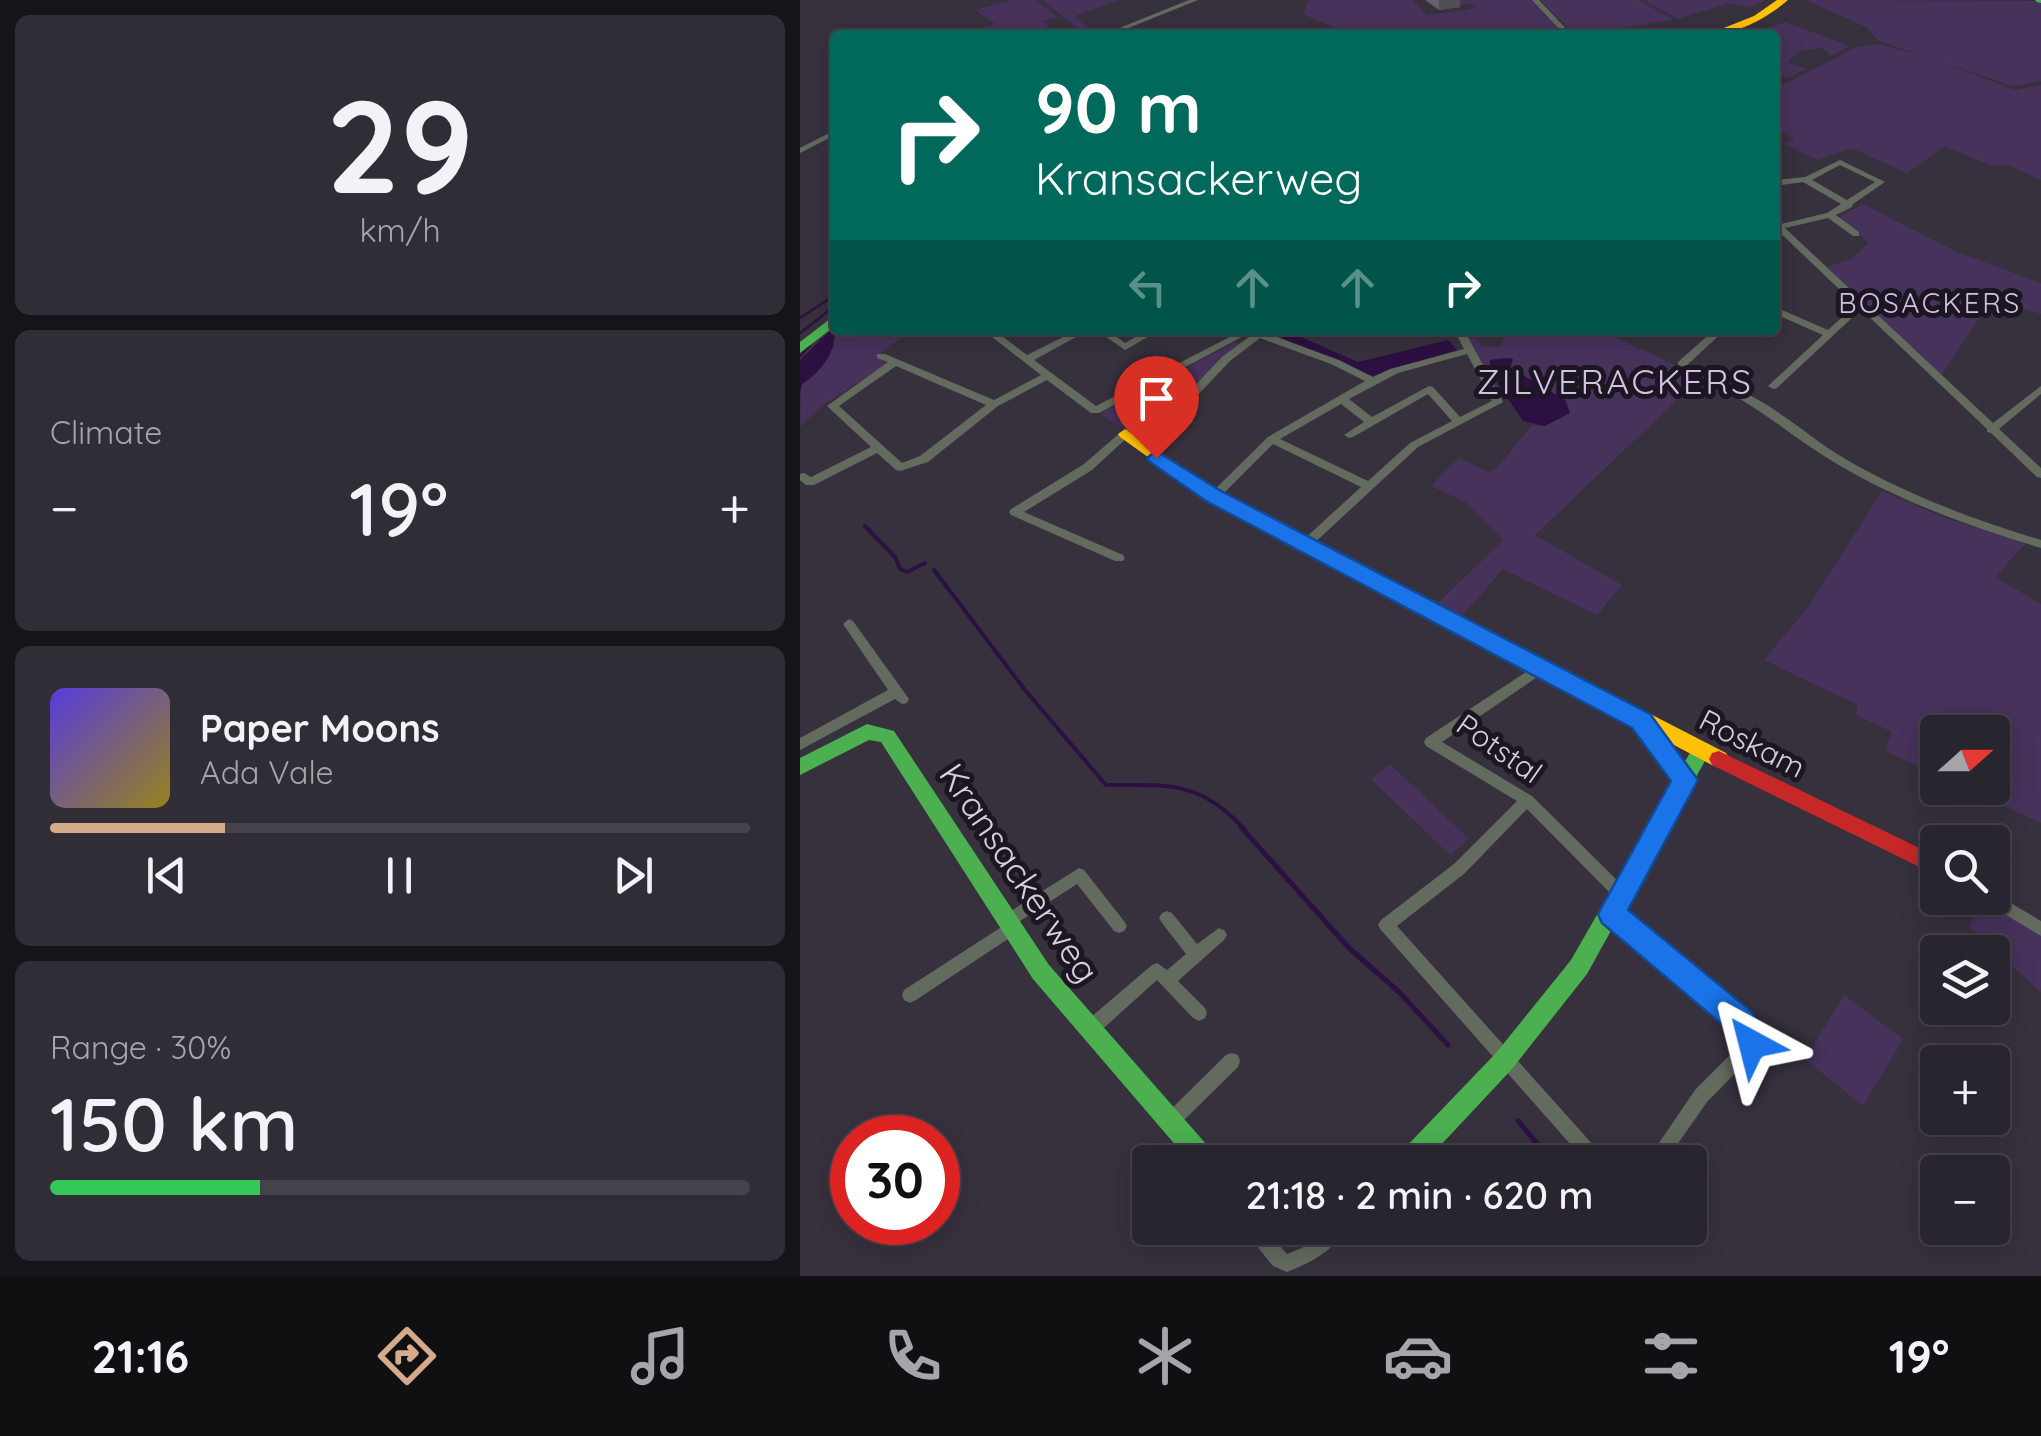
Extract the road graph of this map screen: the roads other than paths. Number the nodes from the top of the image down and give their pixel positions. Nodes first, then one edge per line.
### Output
1 (1194, 0) edge
2 (1535, 0) edge
3 (1783, 0) edge
4 (1795, 0) edge
5 (1118, 30) edge
6 (1564, 30) edge
7 (1725, 30) edge
8 (1742, 30) edge
9 (830, 135) edge
10 (800, 151) edge
11 (1804, 179) junction
12 (1780, 182) edge
13 (1849, 205) junction
14 (1830, 215) junction
15 (1780, 224) edge
16 (1780, 228) edge
17 (1856, 234) dead end
18 (1863, 308) junction
19 (1780, 312) edge
20 (830, 314) edge
21 (830, 323) edge
22 (1830, 334) junction
23 (994, 335) edge
24 (1074, 335) edge
25 (1108, 335) edge
26 (1145, 335) edge
27 (1247, 335) edge
28 (1251, 335) edge
29 (1265, 335) edge
30 (1461, 335) edge
31 (1714, 335) edge
32 (800, 338) edge
33 (800, 349) edge
34 (1468, 351) junction
35 (881, 356) dead end
36 (1027, 360) junction
37 (895, 362) junction
38 (1682, 364) dead end
39 (1048, 376) junction
40 (1373, 381) junction
41 (1773, 386) dead end
42 (2041, 389) edge
43 (1736, 392) dead end
44 (1342, 399) junction
45 (994, 404) junction
46 (1458, 420) junction
47 (1371, 422) junction
48 (1992, 430) junction
49 (1125, 434) junction
50 (1349, 435) dead end
51 (1272, 439) junction
52 (878, 448) junction
53 (2041, 474) edge
54 (804, 477) dead end
55 (1367, 485) junction
56 (1214, 496) junction
57 (1306, 544) junction
58 (2041, 544) edge
59 (1118, 558) dead end
60 (849, 624) dead end
61 (1541, 667) junction
62 (1641, 721) junction
63 (1702, 750) junction
64 (805, 753) edge
65 (1685, 780) junction
66 (1527, 800) junction
67 (1920, 858) edge
68 (1622, 894) junction
69 (2010, 910) edge
70 (1612, 914) junction
71 (1167, 918) dead end
72 (1010, 924) junction
73 (1118, 926) dead end
74 (2041, 930) edge
75 (1218, 935) dead end
76 (1196, 954) junction
77 (1167, 980) junction
78 (910, 996) dead end
79 (1198, 1013) dead end
80 (1090, 1029) junction
81 (1504, 1061) junction
82 (1232, 1062) dead end
83 (1171, 1121) junction
84 (1191, 1145) edge
85 (1425, 1145) edge
86 (1581, 1145) edge
87 (1667, 1145) edge
88 (1267, 1245) edge
89 (1319, 1245) edge
90 (1288, 1269) edge

1 - 5 street
2 - 6 street
3 - 7 street
4 - 8 street
9 - 10 street
11 - 12 street
11 - 13 street
11 - 13 street
13 - 14 street
14 - 15 street
14 - 17 street
16 - 18 street
18 - 22 street
18 - 48 street
19 - 22 street
20 - 32 street
21 - 33 street
22 - 41 street
23 - 36 street
24 - 36 street
25 - 26 street
27 - 39 street
28 - 49 street
29 - 40 street
30 - 34 street
31 - 38 street
34 - 40 street
34 - 46 street
35 - 37 street
36 - 39 street
37 - 45 street
37 - 52 street
39 - 45 street
40 - 44 street
42 - 48 street
43 - 58 street
44 - 47 street
44 - 51 street
45 - 52 street
46 - 47 street
46 - 55 street
47 - 50 street
48 - 53 street
49 - 56 street, Roskam
49 - 59 street
51 - 55 street
51 - 56 street
52 - 54 street
55 - 57 street
56 - 57 street, Roskam
57 - 61 street, Roskam
60 - 64 street
61 - 62 street, Roskam
61 - 66 street, Potstal
62 - 63 street, Roskam
62 - 65 street
63 - 65 street
63 - 67 street, Roskam
64 - 72 street, Kransackerweg
65 - 68 street
66 - 68 street, Potstal
66 - 81 street
68 - 70 street
69 - 74 street
70 - 81 street
70 - 87 street
71 - 76 street
72 - 73 street
72 - 78 street
72 - 80 street, Kransackerweg
75 - 76 street
76 - 77 street
77 - 79 street
77 - 80 street
80 - 83 street, Kransackerweg
81 - 85 street
81 - 86 street
82 - 83 street
83 - 84 street, Kransackerweg
88 - 90 street
89 - 90 street

